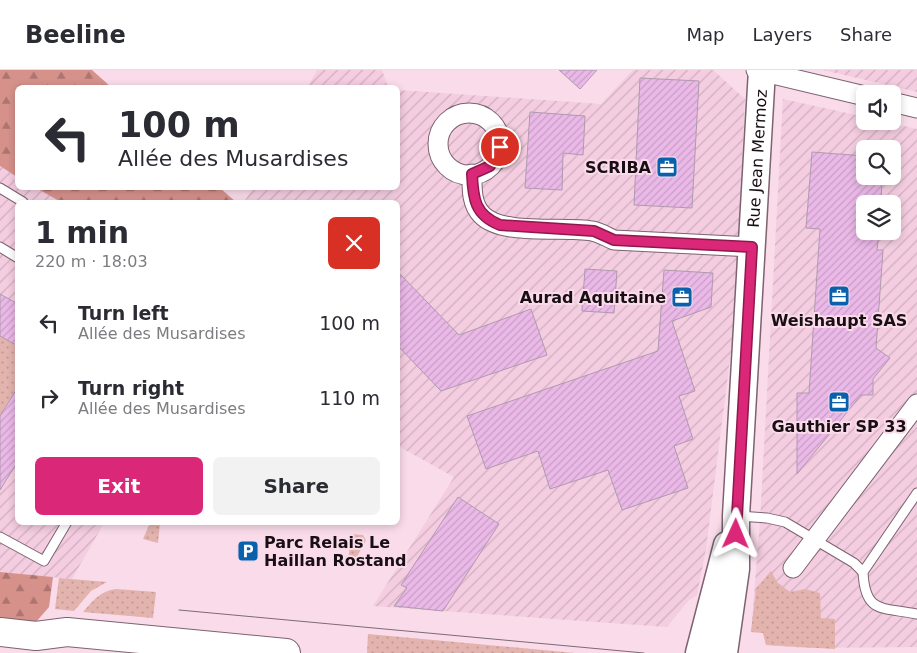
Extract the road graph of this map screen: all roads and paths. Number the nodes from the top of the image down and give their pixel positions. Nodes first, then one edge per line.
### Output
1 (760, 71) edge
2 (856, 94) edge
3 (901, 104) edge
4 (917, 108) edge
5 (472, 174) dead end
6 (0, 188) edge
7 (20, 200) edge
8 (752, 247) junction
9 (0, 248) edge
10 (15, 256) edge
11 (917, 404) edge
12 (917, 493) edge
13 (736, 516) junction
14 (65, 525) edge
15 (0, 537) edge
16 (815, 539) junction
17 (793, 568) dead end
18 (862, 572) junction
19 (917, 614) edge
20 (0, 632) edge
21 (36, 636) junction
22 (109, 653) edge
23 (286, 653) edge
24 (699, 653) edge
25 (724, 653) edge

1 - 2 street
1 - 8 main road, Rue Jean Mermoz
3 - 4 street
5 - 8 street
6 - 7 lane
8 - 13 main road, Rue Jean Mermoz
9 - 10 lane
11 - 16 street
12 - 18 lane
13 - 16 lane
13 - 24 main road, Rue Jean Mermoz
13 - 25 main road, Rue Jean Mermoz
14 - 15 lane
16 - 17 street
16 - 18 lane
18 - 19 lane
20 - 21 main road
21 - 22 main road
21 - 23 main road

